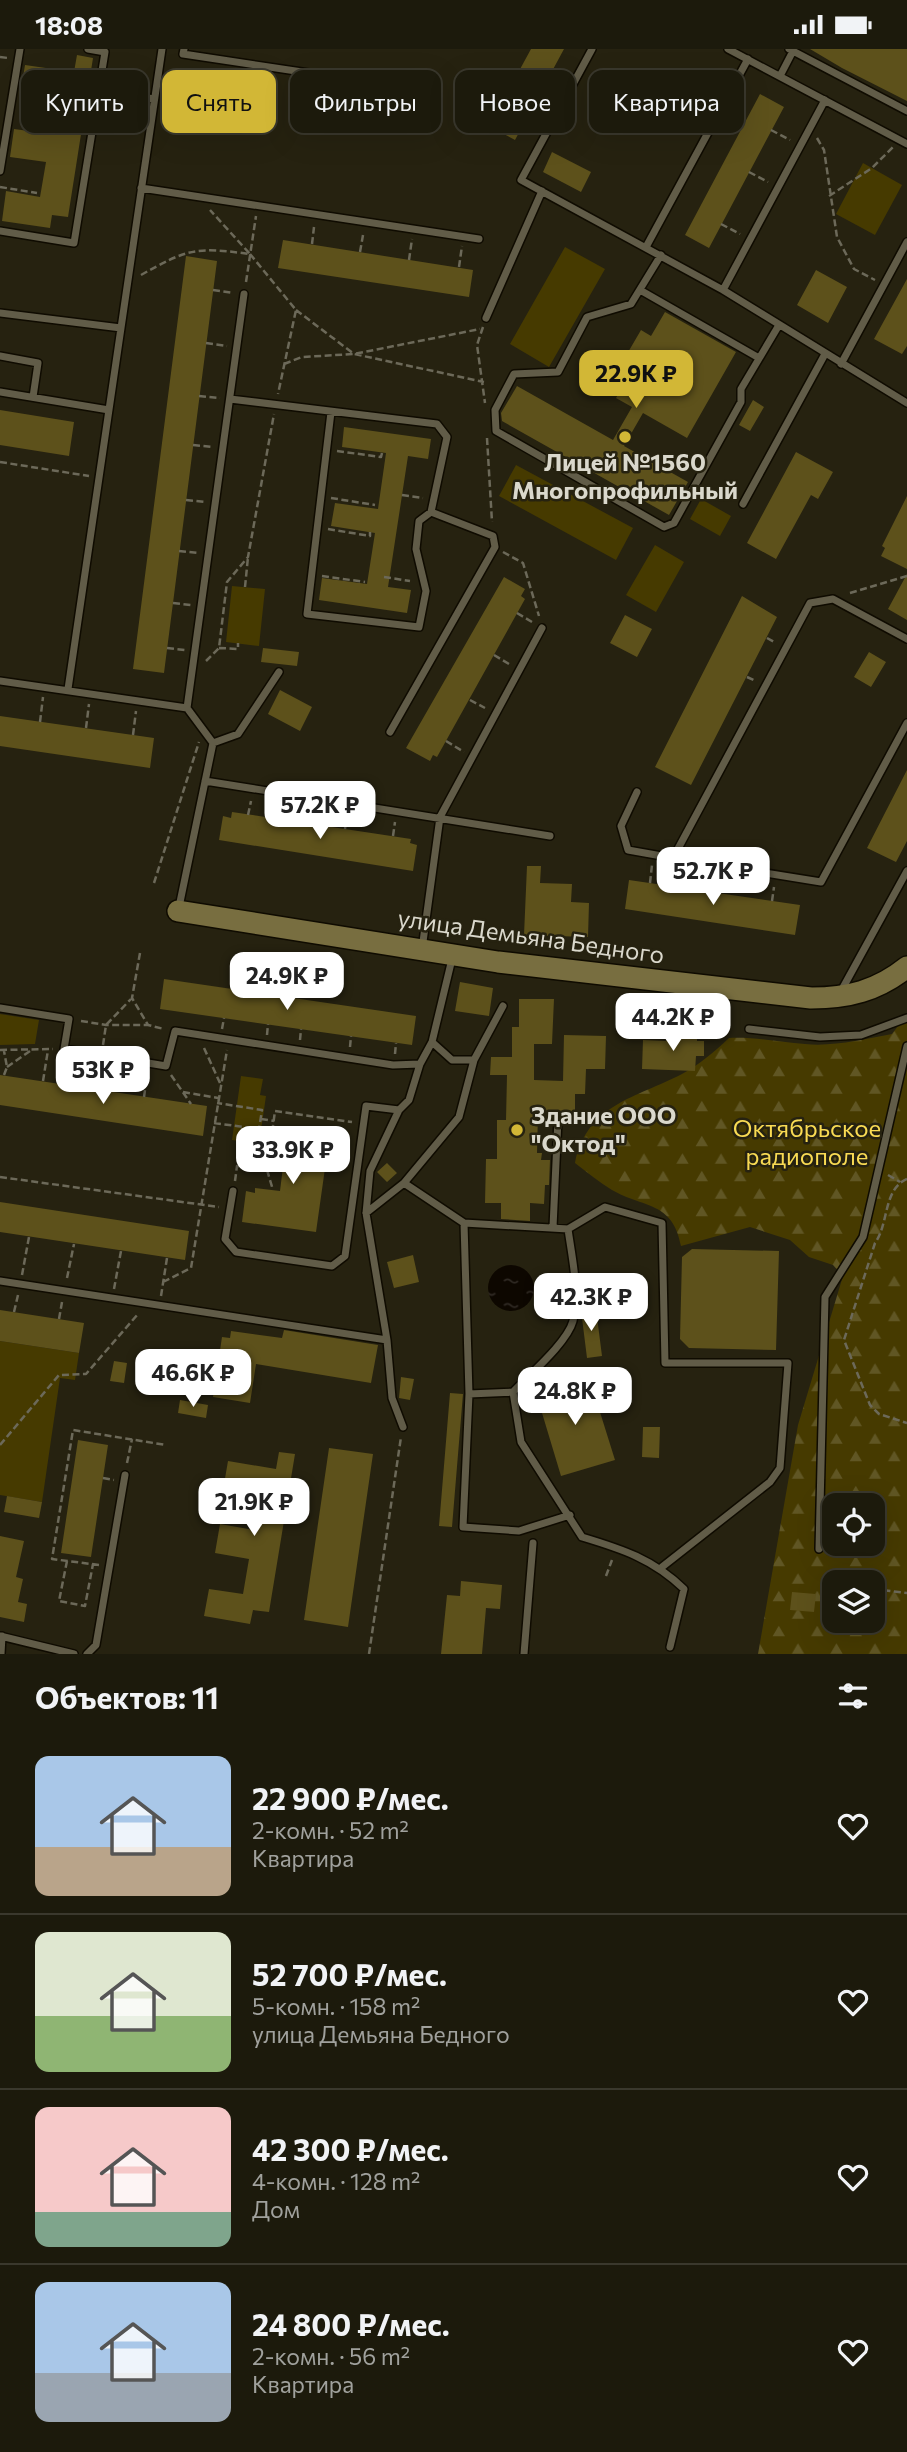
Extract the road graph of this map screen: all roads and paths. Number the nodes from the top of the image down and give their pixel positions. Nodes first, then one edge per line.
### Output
1 (20, 49) edge
2 (88, 49) edge
3 (162, 49) edge
4 (184, 49) edge
5 (592, 49) edge
6 (728, 49) edge
7 (791, 50) edge
8 (748, 59) junction
9 (102, 70) edge
10 (290, 70) edge
11 (780, 76) junction
12 (12, 98) junction
13 (148, 98) edge
14 (21, 99) edge
15 (155, 99) junction
16 (825, 100) junction
17 (907, 111) edge
18 (810, 127) junction
19 (771, 130) dead end
20 (92, 133) edge
21 (904, 142) edge
22 (801, 146) junction
23 (0, 171) edge
24 (749, 172) dead end
25 (0, 187) edge
26 (778, 187) junction
27 (141, 188) junction
28 (542, 191) junction
29 (37, 193) dead end
30 (199, 197) junction
31 (829, 197) junction
32 (257, 206) junction
33 (316, 215) junction
34 (365, 222) junction
35 (721, 224) dead end
36 (414, 229) junction
37 (0, 231) edge
38 (464, 237) junction
39 (479, 239) dead end
40 (750, 240) junction
41 (907, 242) edge
42 (312, 244) dead end
43 (646, 247) junction
44 (360, 252) dead end
45 (250, 254) junction
46 (661, 255) junction
47 (409, 260) dead end
48 (459, 267) dead end
49 (127, 282) junction
50 (884, 284) junction
51 (213, 290) dead end
52 (640, 290) junction
53 (723, 290) junction
54 (244, 294) junction
55 (296, 310) junction
56 (0, 313) edge
57 (485, 318) dead end
58 (779, 325) junction
59 (121, 328) junction
60 (482, 329) dead end
61 (206, 343) dead end
62 (237, 347) junction
63 (354, 354) junction
64 (825, 354) junction
65 (0, 356) edge
66 (759, 358) junction
67 (284, 364) junction
68 (841, 364) junction
69 (484, 382) dead end
70 (0, 392) edge
71 (199, 395) dead end
72 (33, 397) junction
73 (230, 399) junction
74 (907, 404) edge
75 (276, 405) junction
76 (109, 409) junction
77 (331, 412) junction
78 (193, 445) dead end
79 (223, 449) junction
80 (327, 449) junction
81 (382, 453) dead end
82 (0, 462) edge
83 (99, 478) junction
84 (402, 495) dead end
85 (321, 497) junction
86 (434, 499) junction
87 (186, 500) dead end
88 (215, 503) junction
89 (743, 504) dead end
90 (375, 505) dead end
91 (431, 512) junction
92 (317, 528) junction
93 (370, 532) dead end
94 (495, 547) junction
95 (179, 551) dead end
96 (208, 555) junction
97 (248, 557) junction
98 (312, 575) junction
99 (907, 576) edge
100 (384, 577) dead end
101 (365, 582) dead end
102 (424, 583) junction
103 (245, 587) dead end
104 (834, 599) junction
105 (173, 603) dead end
106 (201, 606) junction
107 (517, 613) dead end
108 (542, 628) junction
109 (907, 639) edge
110 (238, 643) dead end
111 (167, 648) dead end
112 (219, 648) junction
113 (195, 651) junction
114 (494, 655) dead end
115 (519, 670) junction
116 (279, 672) dead end
117 (192, 676) junction
118 (0, 681) edge
119 (45, 687) junction
120 (68, 689) junction
121 (91, 693) junction
122 (138, 700) junction
123 (470, 700) dead end
124 (187, 708) junction
125 (495, 714) junction
126 (40, 722) dead end
127 (907, 723) edge
128 (86, 729) dead end
129 (203, 729) junction
130 (390, 732) dead end
131 (133, 735) dead end
132 (446, 741) dead end
133 (213, 743) junction
134 (472, 756) junction
135 (205, 781) junction
136 (637, 792) dead end
137 (440, 817) junction
138 (550, 836) dead end
139 (654, 854) junction
140 (673, 858) junction
141 (710, 864) junction
142 (907, 871) edge
143 (776, 874) junction
144 (154, 883) dead end
145 (650, 883) dead end
146 (706, 891) dead end
147 (772, 901) dead end
148 (178, 911) joint
149 (422, 950) junction
150 (140, 953) dead end
151 (452, 955) junction
152 (906, 970) edge
153 (132, 998) junction
154 (836, 998) junction
155 (503, 1006) dead end
156 (0, 1008) edge
157 (907, 1018) edge
158 (69, 1019) junction
159 (106, 1025) junction
160 (148, 1025) junction
161 (749, 1029) dead end
162 (175, 1031) junction
163 (198, 1035) junction
164 (229, 1040) junction
165 (432, 1042) junction
166 (907, 1046) edge
167 (33, 1049) junction
168 (64, 1049) junction
169 (2, 1050) edge
170 (48, 1050) junction
171 (102, 1055) junction
172 (474, 1060) junction
173 (149, 1063) junction
174 (420, 1064) junction
175 (166, 1066) junction
176 (7, 1067) junction
177 (4, 1076) dead end
178 (43, 1081) dead end
179 (220, 1083) junction
180 (97, 1090) dead end
181 (183, 1092) junction
182 (144, 1097) dead end
183 (218, 1098) junction
184 (217, 1103) junction
185 (191, 1104) dead end
186 (399, 1110) junction
187 (261, 1119) junction
188 (558, 1119) dead end
189 (274, 1121) junction
190 (214, 1123) junction
191 (364, 1123) junction
192 (270, 1150) junction
193 (285, 1151) dead end
194 (267, 1170) junction
195 (0, 1177) edge
196 (907, 1179) edge
197 (404, 1183) junction
198 (273, 1190) dead end
199 (233, 1191) joint
200 (201, 1204) junction
201 (230, 1208) junction
202 (366, 1213) junction
203 (464, 1223) junction
204 (553, 1227) junction
205 (568, 1229) junction
206 (121, 1251) dead end
207 (167, 1258) dead end
208 (0, 1281) edge
209 (163, 1282) junction
210 (113, 1299) junction
211 (147, 1304) junction
212 (159, 1305) junction
213 (387, 1340) junction
214 (513, 1392) junction
215 (468, 1394) junction
216 (907, 1423) edge
217 (403, 1427) joint
218 (132, 1439) junction
219 (0, 1445) edge
220 (166, 1445) dead end
221 (125, 1475) joint
222 (570, 1515) junction
223 (533, 1543) dead end
224 (617, 1548) junction
225 (819, 1549) dead end
226 (67, 1560) junction
227 (93, 1564) junction
228 (109, 1566) junction
229 (662, 1567) junction
230 (606, 1576) dead end
231 (885, 1590) edge
232 (907, 1593) edge
233 (1, 1636) edge
234 (670, 1647) dead end
235 (1, 1654) edge
236 (74, 1654) edge
237 (87, 1654) edge
238 (369, 1654) edge
239 (524, 1654) edge

1 - 12 lane
2 - 9 lane
3 - 15 lane
4 - 10 lane
5 - 28 lane
6 - 8 lane
7 - 11 lane
7 - 17 lane
8 - 11 lane
8 - 43 lane
11 - 16 lane
12 - 14 path
12 - 23 lane
13 - 15 lane
15 - 27 lane
16 - 18 lane
16 - 21 lane
18 - 22 lane
18 - 31 path
19 - 22 path
20 - 37 lane
21 - 31 path
22 - 26 lane
24 - 26 path
25 - 29 path
26 - 40 lane
27 - 30 lane
27 - 49 lane
28 - 43 lane
28 - 57 lane
30 - 32 lane
30 - 45 path
31 - 50 path
32 - 33 lane
32 - 45 path
33 - 34 lane
33 - 42 path
34 - 36 lane
34 - 44 path
35 - 40 path
36 - 38 lane
36 - 47 path
38 - 39 lane
38 - 48 path
40 - 53 lane
41 - 50 lane
43 - 46 lane
45 - 49 path
45 - 54 path
45 - 55 path
46 - 52 lane
46 - 53 lane
49 - 59 lane
50 - 68 lane
51 - 54 path
52 - 66 lane
52 - 66 lane
53 - 58 lane
54 - 62 lane
55 - 63 path
55 - 67 path
56 - 59 lane
58 - 64 lane
58 - 66 lane
59 - 76 lane
60 - 63 path
61 - 62 path
62 - 73 lane
63 - 67 path
63 - 69 path
64 - 68 lane
64 - 89 lane
65 - 72 lane
67 - 75 path
68 - 74 lane
70 - 72 lane
71 - 73 path
72 - 76 lane
73 - 75 lane
73 - 79 lane
75 - 77 lane
75 - 97 path
76 - 83 lane
77 - 80 lane
77 - 86 lane
78 - 79 path
79 - 88 lane
80 - 81 path
80 - 85 lane
82 - 83 path
83 - 120 lane
84 - 86 path
85 - 90 path
85 - 92 lane
86 - 91 lane
87 - 88 path
88 - 96 lane
91 - 94 lane
91 - 102 lane
92 - 93 path
92 - 98 lane
94 - 108 path
94 - 130 lane
95 - 96 path
96 - 106 lane
97 - 103 path
97 - 112 path
98 - 101 path
98 - 102 lane
99 - 104 path
100 - 102 path
104 - 109 lane
104 - 140 lane
105 - 106 path
106 - 113 lane
107 - 108 path
108 - 115 lane
110 - 112 path
111 - 113 path
112 - 117 path
113 - 117 lane
114 - 115 path
115 - 125 lane
116 - 133 lane
117 - 124 lane
118 - 119 lane
119 - 120 lane
119 - 126 path
120 - 121 lane
121 - 122 lane
121 - 128 path
122 - 124 lane
122 - 131 path
123 - 125 path
124 - 129 lane
125 - 134 lane
127 - 143 lane
129 - 133 lane
129 - 144 path
132 - 134 path
133 - 135 lane
134 - 137 lane
135 - 137 lane
135 - 148 lane
136 - 139 lane
137 - 138 lane
137 - 149 lane
139 - 140 lane
139 - 145 path
140 - 141 lane
141 - 143 lane
141 - 146 path
142 - 154 lane
143 - 147 path
148 - 149 street, улица Демьяна Бедного
149 - 151 street, улица Демьяна Бедного
150 - 153 path
151 - 154 street, улица Демьяна Бедного
151 - 165 lane
152 - 154 street, улица Демьяна Бедного
153 - 159 path
153 - 160 path
155 - 172 lane
156 - 158 lane
157 - 161 lane
158 - 159 path
158 - 168 lane
159 - 160 path
159 - 171 path
160 - 162 path
162 - 163 lane
162 - 175 lane
163 - 164 lane
163 - 179 path
164 - 174 lane
164 - 179 path
165 - 172 lane
165 - 174 lane
166 - 225 lane
167 - 169 path
167 - 170 path
167 - 176 path
168 - 170 path
168 - 171 lane
169 - 176 path
170 - 178 path
171 - 173 lane
171 - 180 path
172 - 197 lane
173 - 175 lane
173 - 182 path
174 - 186 lane
175 - 181 path
176 - 177 path
179 - 183 path
181 - 183 path
181 - 185 path
183 - 184 path
184 - 187 path
184 - 190 path
186 - 191 lane
186 - 202 lane
187 - 189 path
187 - 190 path
188 - 204 lane
189 - 191 path
189 - 192 path
190 - 200 path
191 - 201 lane
192 - 193 path
192 - 194 path
194 - 198 path
194 - 199 path
195 - 200 path
196 - 216 path
197 - 202 lane
197 - 203 lane
199 - 201 lane
200 - 201 path
200 - 209 path
202 - 213 lane
203 - 204 lane
203 - 215 lane
204 - 205 lane
205 - 214 lane
205 - 229 lane
206 - 210 path
207 - 209 path
208 - 210 lane
209 - 212 path
210 - 211 lane
211 - 212 lane
211 - 219 path
212 - 213 lane
213 - 217 lane
214 - 215 lane
214 - 222 lane
215 - 222 lane
217 - 238 path
218 - 220 path
218 - 221 path
218 - 226 path
221 - 228 lane
222 - 224 lane
223 - 239 lane
224 - 229 lane
224 - 230 path
226 - 227 path
226 - 227 path
227 - 228 path
228 - 237 lane
229 - 234 lane
231 - 232 path
233 - 235 lane
233 - 236 lane

